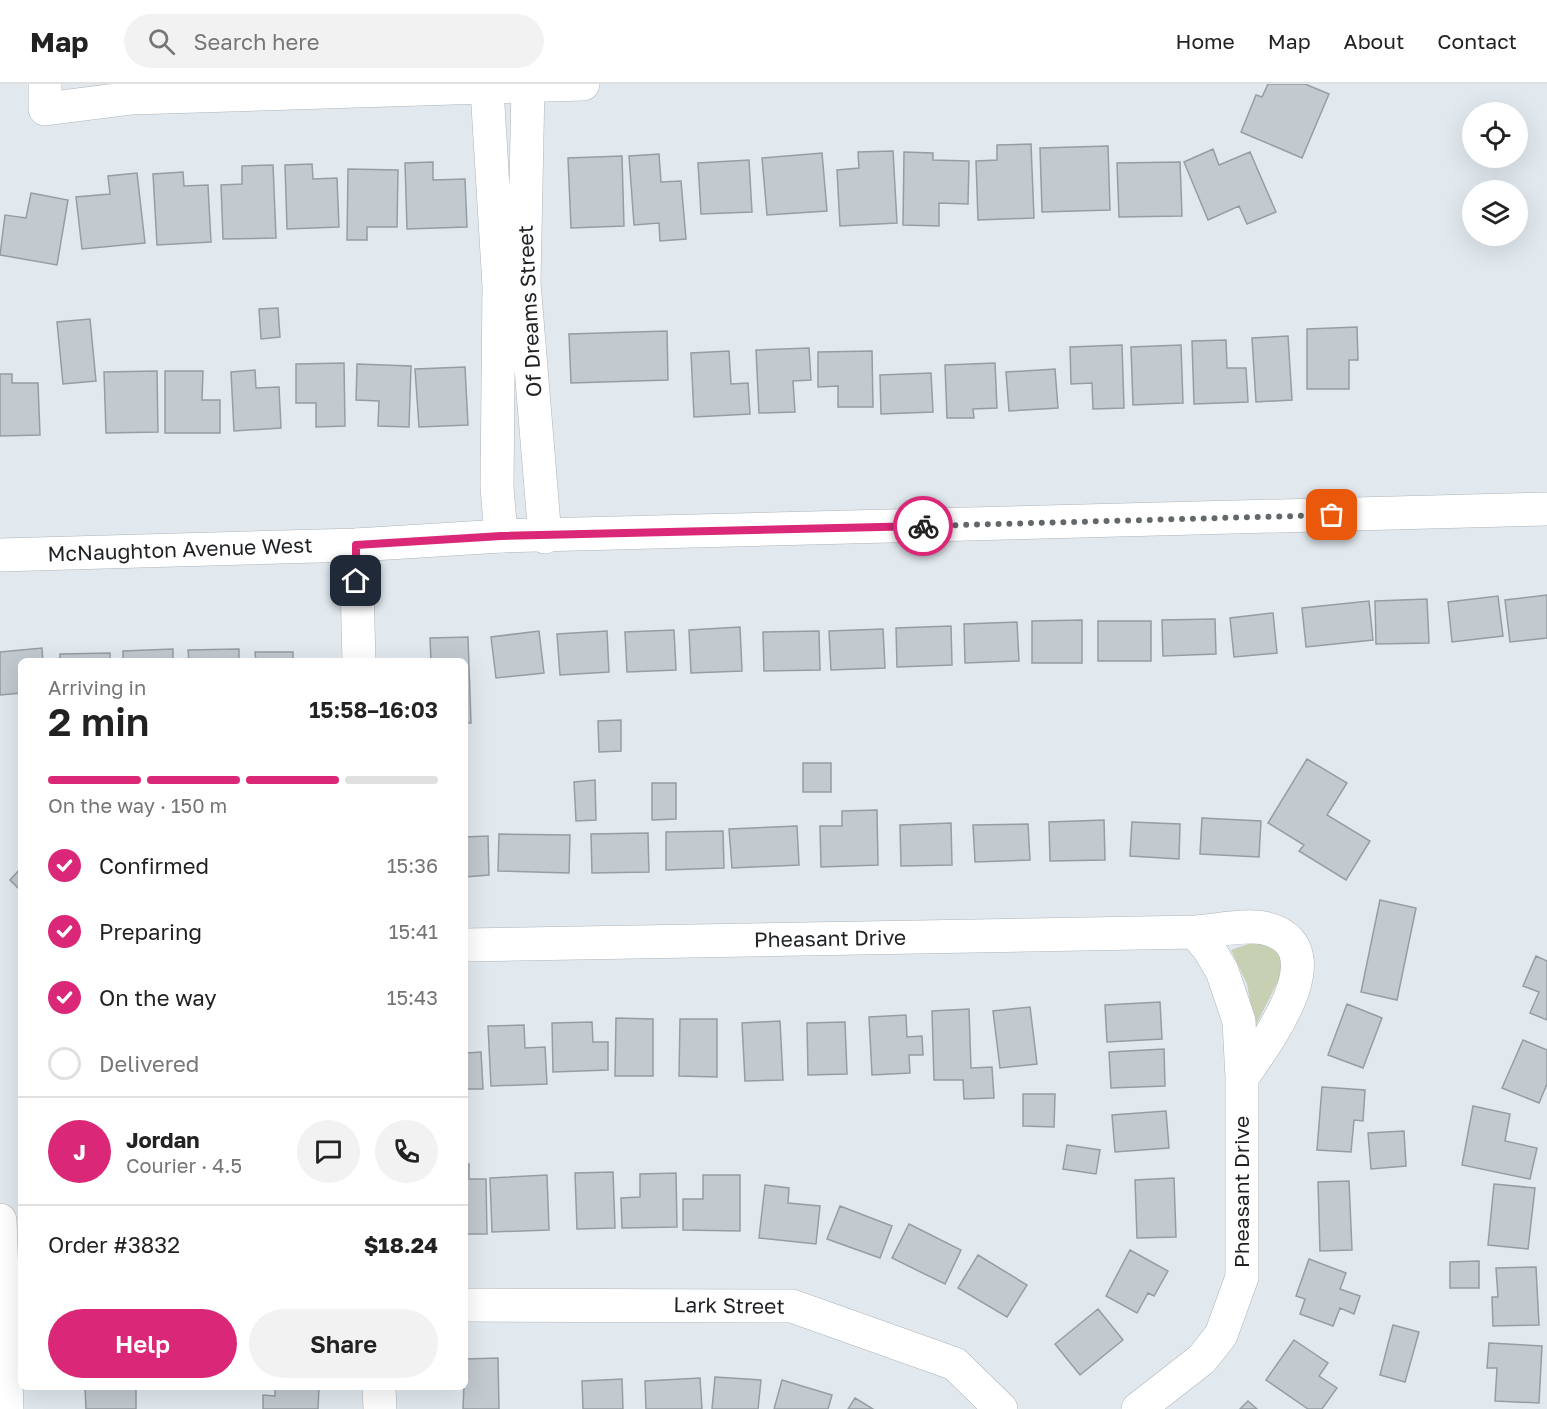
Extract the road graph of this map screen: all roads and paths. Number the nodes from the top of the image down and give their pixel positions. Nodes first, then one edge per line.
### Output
1 (45, 84) edge
2 (583, 84) edge
3 (528, 86) junction
4 (487, 88) junction
5 (1547, 509) edge
6 (501, 536) junction
7 (545, 537) junction
8 (356, 545) junction
9 (0, 555) edge
10 (359, 658) edge
11 (1195, 932) junction
12 (468, 945) edge
13 (1242, 1078) junction
14 (0, 1220) edge
15 (468, 1305) edge
16 (8, 1321) edge
17 (379, 1390) edge
18 (7, 1409) edge
19 (380, 1409) edge
20 (1002, 1409) edge
21 (1138, 1409) edge

1 - 4 street
2 - 3 street
3 - 4 street
3 - 7 street, Of Dreams Street
4 - 6 street, Of Dreams Street
5 - 7 street, McNaughton Avenue West
6 - 7 street, McNaughton Avenue West
6 - 8 street, McNaughton Avenue West
8 - 9 street, McNaughton Avenue West
8 - 10 street
11 - 12 street, Pheasant Drive
11 - 13 street, Pheasant Drive
11 - 13 street, Pheasant Drive
13 - 21 street, Pheasant Drive
14 - 16 street
15 - 20 street, Lark Street
16 - 18 street
17 - 19 street

